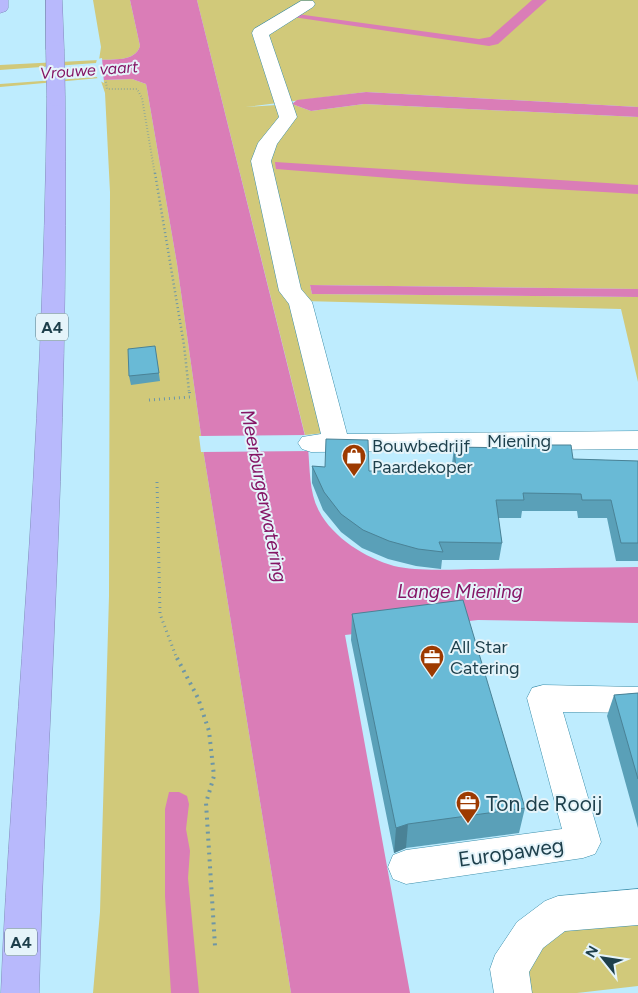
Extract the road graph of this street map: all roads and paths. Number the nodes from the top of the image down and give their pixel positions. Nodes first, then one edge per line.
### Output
1 (0, 0) edge
2 (54, 0) edge
3 (308, 4) dead end
4 (0, 8) edge
5 (106, 82) dead end
6 (149, 400) dead end
7 (638, 440) edge
8 (336, 442) junction
9 (311, 443) dead end
10 (157, 482) dead end
11 (638, 700) edge
12 (406, 867) dead end
13 (22, 892) junction
14 (638, 907) edge
15 (215, 946) dead end
16 (11, 993) edge
17 (20, 993) edge
18 (513, 993) edge

1 - 4 highway
2 - 13 highway, A4, bridge
3 - 8 street
5 - 6 path
7 - 8 street, Miening
8 - 9 street, Miening
10 - 15 path
11 - 12 street, Europaweg
13 - 16 highway, A4
13 - 17 highway, A4
14 - 18 street

